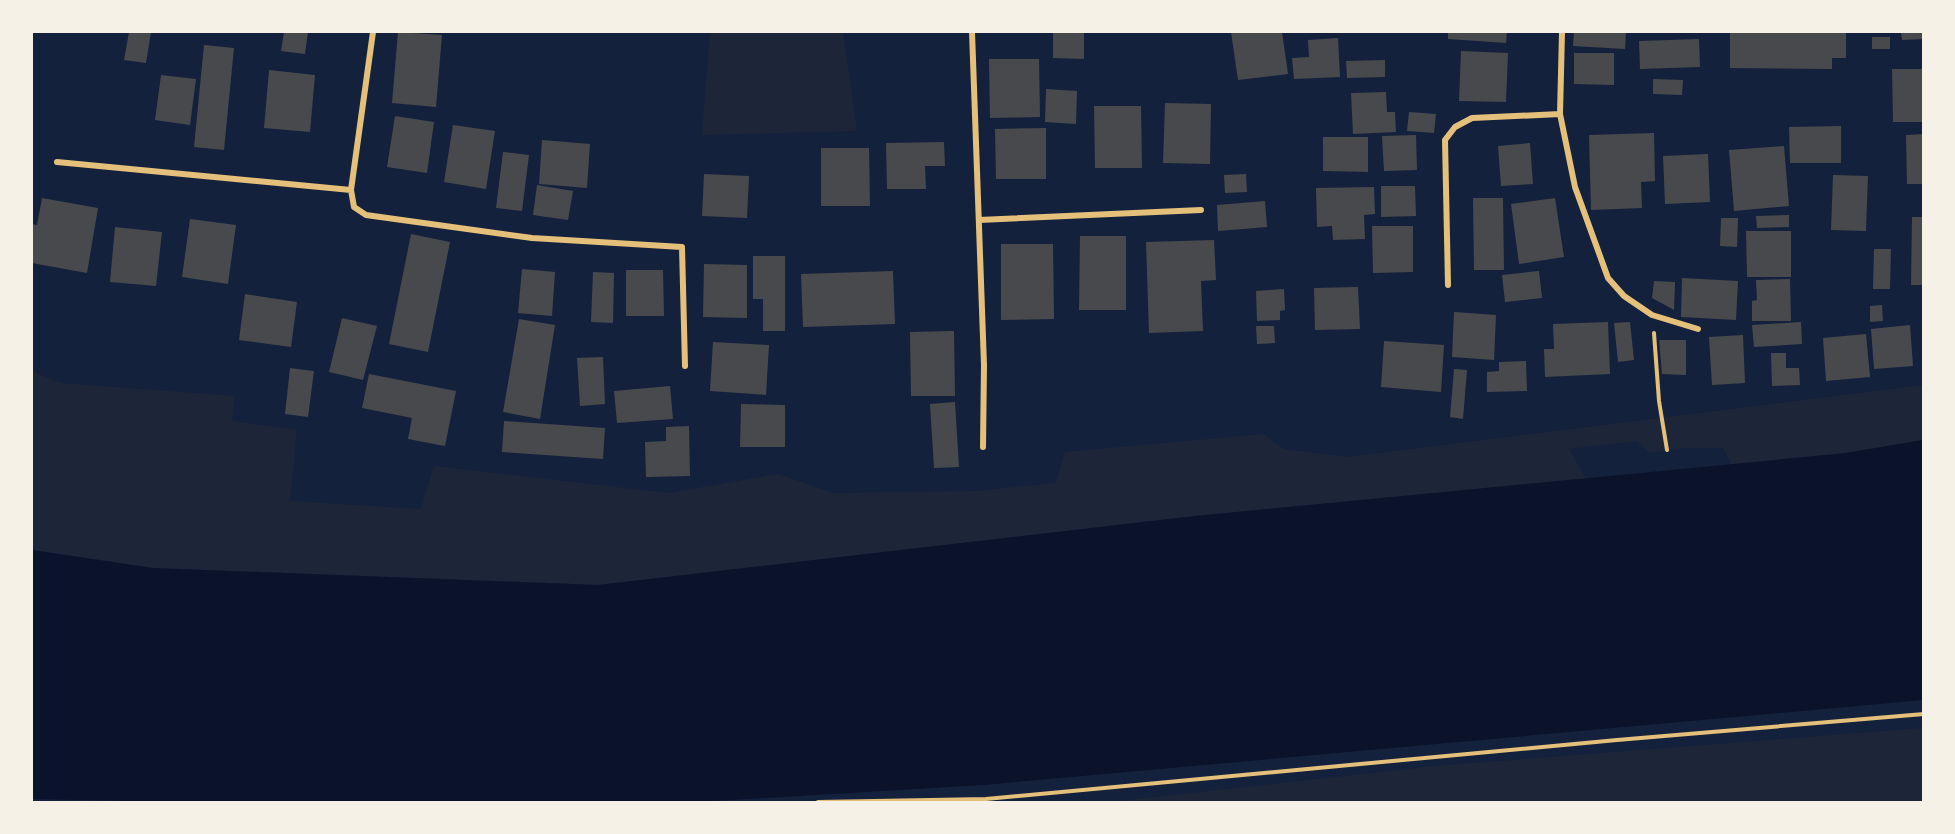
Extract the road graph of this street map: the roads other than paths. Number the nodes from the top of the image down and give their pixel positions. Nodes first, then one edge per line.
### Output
1 (373, 32) edge
2 (972, 32) edge
3 (1562, 32) edge
4 (1560, 114) junction
5 (57, 162) dead end
6 (351, 190) junction
7 (1201, 210) dead end
8 (979, 220) junction
9 (1448, 285) dead end
10 (1698, 329) dead end
11 (685, 366) dead end
12 (983, 447) dead end

1 - 6 street
2 - 8 street
3 - 4 street
4 - 9 street
4 - 10 street
5 - 6 street
6 - 11 street
7 - 8 street
8 - 12 street

